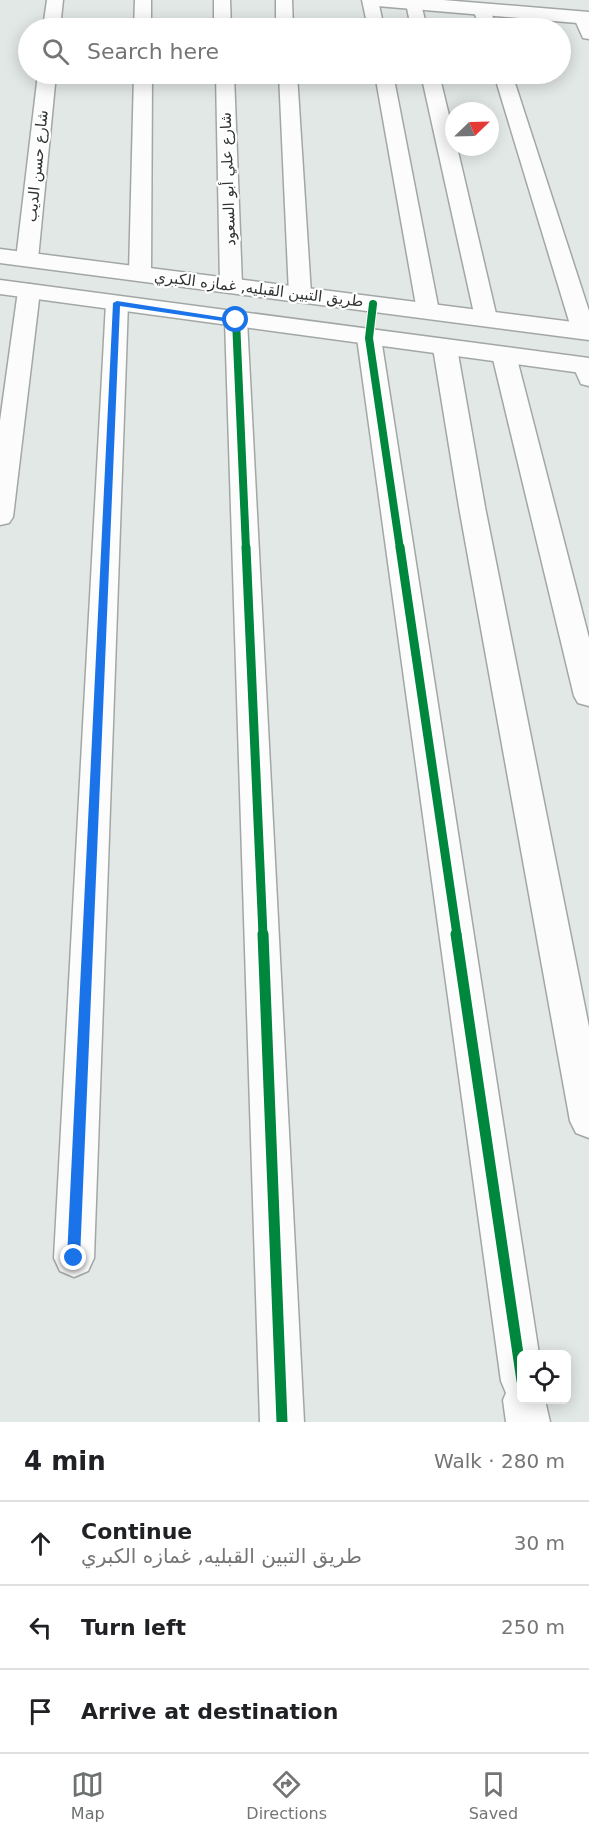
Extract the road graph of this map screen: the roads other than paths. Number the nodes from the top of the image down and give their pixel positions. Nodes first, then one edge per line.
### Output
1 (55, 0) edge
2 (143, 0) edge
3 (222, 0) edge
4 (284, 0) edge
5 (370, 0) edge
6 (377, 0) edge
7 (414, 3) junction
8 (482, 9) junction
9 (53, 18) edge
10 (143, 18) edge
11 (223, 18) edge
12 (285, 18) edge
13 (374, 18) edge
14 (417, 18) edge
15 (485, 18) edge
16 (550, 18) edge
17 (571, 21) edge
18 (587, 23) edge
19 (46, 84) edge
20 (142, 84) edge
21 (225, 84) edge
22 (289, 84) edge
23 (386, 84) edge
24 (432, 84) edge
25 (506, 84) edge
26 (0, 255) edge
27 (27, 259) junction
28 (140, 273) junction
29 (231, 285) junction
30 (0, 287) edge
31 (270, 290) junction
32 (29, 291) junction
33 (300, 294) junction
34 (117, 303) junction
35 (373, 304) junction
36 (428, 311) junction
37 (486, 318) junction
38 (248, 322) junction
39 (587, 332) edge
40 (369, 338) junction
41 (445, 348) junction
42 (504, 355) junction
43 (588, 371) edge
44 (0, 517) edge
45 (589, 696) edge
46 (589, 1121) edge
47 (74, 1258) dead end
48 (517, 1350) edge
49 (525, 1404) edge
50 (282, 1422) edge
51 (528, 1422) edge

1 - 9 street
2 - 10 street
3 - 11 street
4 - 12 street
5 - 13 street
6 - 7 street
7 - 8 street
7 - 14 street
8 - 15 street
8 - 16 street
17 - 18 street
19 - 27 street, شارع حسن الديب
20 - 28 street
21 - 29 street, شارع علي أبو السعود
22 - 33 street
23 - 36 street
24 - 37 street
25 - 39 street
26 - 27 street, طريق التبين القبليه, غمازه الكبري
27 - 28 street, طريق التبين القبليه, غمازه الكبري
28 - 29 street, طريق التبين القبليه, غمازه الكبري
29 - 31 street, طريق التبين القبليه, غمازه الكبري
30 - 32 street, طريق التبين القبليه, غمازه الكبري
31 - 33 street, طريق التبين القبليه, غمازه الكبري
31 - 38 street
32 - 34 street, طريق التبين القبليه, غمازه الكبري
32 - 44 street
33 - 35 street, طريق التبين القبليه, غمازه الكبري
34 - 38 street, طريق التبين القبليه, غمازه الكبري
34 - 47 street
35 - 36 street, طريق التبين القبليه, غمازه الكبري
35 - 40 street
36 - 37 street, طريق التبين القبليه, غمازه الكبري
37 - 39 street, طريق التبين القبليه, غمازه الكبري
38 - 40 street, طريق التبين القبليه, غمازه الكبري
38 - 50 street
40 - 41 street, طريق التبين القبليه, غمازه الكبري
40 - 48 street
41 - 42 street, طريق التبين القبليه, غمازه الكبري
41 - 46 street
42 - 43 street, طريق التبين القبليه, غمازه الكبري
42 - 45 street
49 - 51 street

